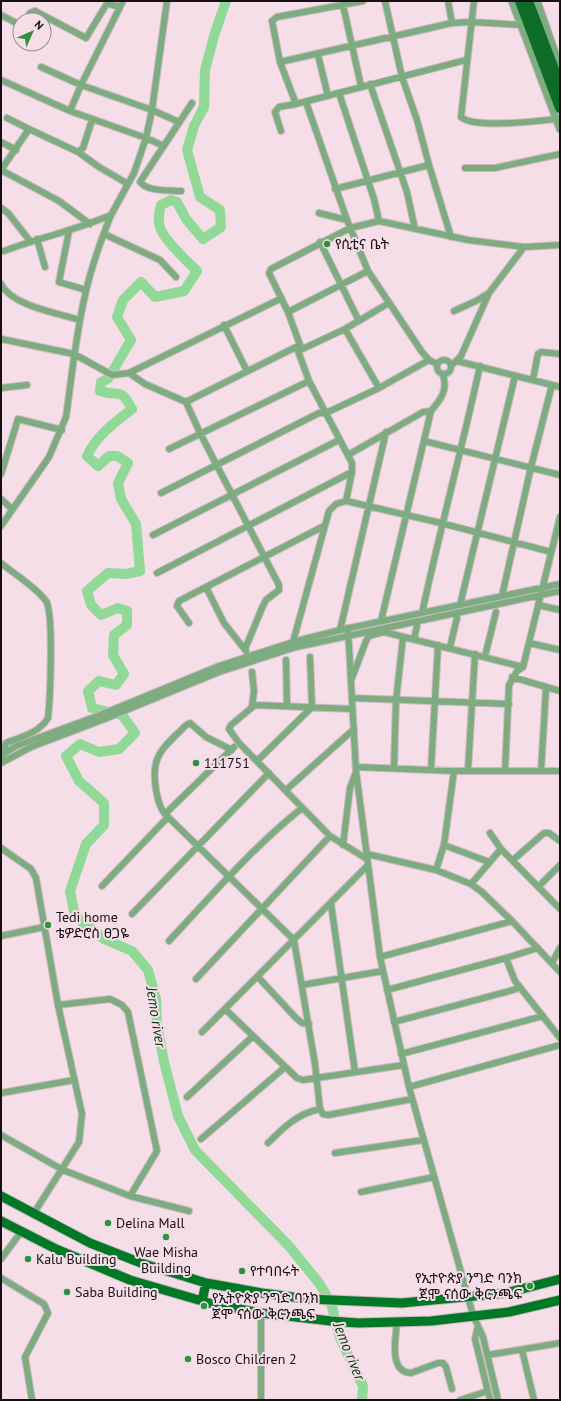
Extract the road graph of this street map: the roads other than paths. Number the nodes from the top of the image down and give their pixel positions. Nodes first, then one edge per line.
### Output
1 (167, 1) edge
2 (363, 1) edge
3 (385, 1) edge
4 (448, 1) edge
5 (474, 1) edge
6 (512, 1) edge
7 (520, 1) edge
8 (528, 1) edge
9 (537, 1) edge
10 (122, 4) edge
11 (340, 4) edge
12 (1, 15) edge
13 (52, 20) edge
14 (12, 21) edge
15 (470, 22) junction
16 (452, 23) junction
17 (521, 25) junction
18 (392, 36) junction
19 (352, 45) junction
20 (318, 55) junction
21 (466, 60) junction
22 (280, 62) junction
23 (41, 67) dead end
24 (560, 67) edge
25 (402, 77) junction
26 (1, 80) edge
27 (370, 84) junction
28 (81, 85) junction
29 (361, 86) junction
30 (560, 86) edge
31 (338, 93) junction
32 (328, 96) junction
33 (306, 102) junction
34 (192, 103) dead end
35 (296, 104) junction
36 (560, 108) edge
37 (152, 110) junction
38 (70, 111) junction
39 (7, 118) dead end
40 (556, 119) junction
41 (92, 120) junction
42 (179, 122) junction
43 (29, 129) junction
44 (560, 129) edge
45 (281, 131) dead end
46 (146, 138) junction
47 (1, 142) edge
48 (164, 146) junction
49 (16, 150) junction
50 (78, 152) junction
51 (560, 154) edge
52 (428, 165) junction
53 (465, 168) dead end
54 (1, 170) edge
55 (399, 171) junction
56 (367, 179) junction
57 (128, 184) junction
58 (335, 189) junction
59 (181, 191) dead end
60 (1, 208) edge
61 (319, 213) dead end
62 (111, 215) junction
63 (347, 220) junction
64 (380, 221) junction
65 (90, 224) junction
66 (350, 228) junction
67 (416, 229) junction
68 (69, 231) junction
69 (104, 234) junction
70 (451, 236) junction
71 (37, 239) junction
72 (30, 241) junction
73 (320, 242) junction
74 (560, 245) edge
75 (524, 247) junction
76 (2, 251) edge
77 (45, 267) dead end
78 (368, 271) junction
79 (176, 277) dead end
80 (1, 284) edge
81 (340, 285) junction
82 (86, 290) junction
83 (489, 294) junction
84 (280, 299) junction
85 (389, 303) junction
86 (454, 311) dead end
87 (288, 312) junction
88 (80, 320) junction
89 (359, 321) junction
90 (224, 326) junction
91 (345, 330) junction
92 (1, 339) edge
93 (300, 345) junction
94 (298, 351) junction
95 (74, 354) junction
96 (560, 354) edge
97 (429, 360) junction
98 (458, 361) junction
99 (437, 364) junction
100 (451, 366) junction
101 (480, 366) junction
102 (247, 371) junction
103 (129, 373) junction
104 (443, 375) junction
105 (515, 376) junction
106 (533, 379) junction
107 (309, 381) junction
108 (27, 384) dead end
109 (552, 385) junction
110 (560, 387) edge
111 (1, 388) edge
112 (379, 388) junction
113 (186, 402) junction
114 (431, 411) junction
115 (326, 414) junction
116 (62, 430) junction
117 (386, 432) junction
118 (200, 433) junction
119 (339, 440) junction
120 (424, 441) junction
121 (169, 449) dead end
122 (462, 450) junction
123 (348, 455) junction
124 (496, 459) junction
125 (216, 464) junction
126 (531, 467) junction
127 (352, 472) junction
128 (1, 474) edge
129 (560, 475) edge
130 (162, 493) dead end
131 (233, 495) junction
132 (1, 499) edge
133 (346, 502) junction
134 (368, 507) junction
135 (12, 509) junction
136 (406, 516) junction
137 (560, 517) edge
138 (441, 523) junction
139 (1, 526) edge
140 (248, 526) junction
141 (324, 526) junction
142 (558, 530) edge
143 (477, 533) junction
144 (152, 536) dead end
145 (513, 541) junction
146 (552, 552) junction
147 (264, 557) junction
148 (1, 563) edge
149 (157, 573) dead end
150 (560, 584) edge
151 (206, 587) junction
152 (543, 588) junction
153 (560, 591) edge
154 (541, 594) junction
155 (502, 596) junction
156 (460, 605) junction
157 (538, 605) junction
158 (560, 610) edge
159 (496, 612) dead end
160 (422, 613) junction
161 (457, 618) dead end
162 (381, 621) junction
163 (189, 623) dead end
164 (417, 626) dead end
165 (348, 628) junction
166 (340, 630) junction
167 (348, 635) junction
168 (403, 637) junction
169 (414, 639) junction
170 (293, 642) junction
171 (529, 643) junction
172 (438, 645) junction
173 (450, 647) junction
174 (245, 649) junction
175 (560, 650) edge
176 (475, 654) junction
177 (248, 656) junction
178 (485, 656) junction
179 (310, 657) dead end
180 (286, 660) dead end
181 (523, 667) junction
182 (252, 672) dead end
183 (512, 677) junction
184 (351, 682) junction
185 (546, 688) junction
186 (560, 691) edge
187 (352, 698) junction
188 (396, 700) junction
189 (434, 702) junction
190 (135, 703) junction
191 (472, 703) junction
192 (509, 704) junction
193 (252, 706) junction
194 (287, 706) junction
195 (312, 707) junction
196 (352, 709) junction
197 (101, 718) junction
198 (354, 729) junction
199 (238, 743) junction
200 (232, 750) junction
201 (2, 754) edge
202 (257, 761) junction
203 (1, 763) edge
204 (394, 768) junction
205 (356, 769) junction
206 (431, 770) junction
207 (468, 770) junction
208 (454, 771) junction
209 (504, 771) junction
210 (541, 771) junction
211 (560, 771) edge
212 (269, 773) junction
213 (286, 790) junction
214 (302, 808) junction
215 (166, 815) junction
216 (490, 833) dead end
217 (330, 836) junction
218 (560, 841) edge
219 (343, 845) junction
220 (444, 845) junction
221 (198, 847) junction
222 (1, 848) edge
223 (501, 849) junction
224 (367, 860) junction
225 (513, 860) junction
226 (489, 862) junction
227 (559, 869) edge
228 (436, 870) junction
229 (229, 877) junction
230 (471, 884) junction
231 (102, 886) dead end
232 (539, 886) junction
233 (331, 904) junction
234 (560, 908) edge
235 (262, 910) junction
236 (132, 914) dead end
237 (512, 921) junction
238 (44, 927) junction
239 (1, 936) edge
240 (294, 940) junction
241 (169, 941) dead end
242 (538, 948) junction
243 (560, 948) edge
244 (380, 957) junction
245 (506, 958) junction
246 (552, 963) junction
247 (383, 971) junction
248 (560, 972) edge
249 (258, 977) junction
250 (342, 978) junction
251 (196, 979) dead end
252 (302, 985) junction
253 (520, 987) junction
254 (387, 990) junction
255 (58, 1005) junction
256 (225, 1009) junction
257 (543, 1016) junction
258 (394, 1022) junction
259 (309, 1024) junction
260 (202, 1032) dead end
261 (252, 1036) junction
262 (560, 1038) edge
263 (560, 1045) edge
264 (401, 1054) junction
265 (404, 1065) junction
266 (284, 1068) junction
267 (355, 1072) junction
268 (316, 1078) junction
269 (74, 1080) junction
270 (408, 1087) junction
271 (1, 1093) edge
272 (187, 1097) dead end
273 (412, 1099) junction
274 (320, 1109) junction
275 (1, 1135) edge
276 (201, 1139) dead end
277 (424, 1140) junction
278 (268, 1143) dead end
279 (335, 1153) dead end
280 (63, 1170) junction
281 (434, 1177) junction
282 (361, 1192) dead end
283 (1, 1196) edge
284 (130, 1196) junction
285 (189, 1211) dead end
286 (34, 1213) junction
287 (1, 1221) edge
288 (20, 1232) junction
289 (1, 1258) edge
290 (1, 1278) edge
291 (560, 1279) edge
292 (206, 1283) junction
293 (468, 1296) junction
294 (560, 1300) edge
295 (202, 1301) junction
296 (261, 1313) junction
297 (473, 1315) junction
298 (397, 1322) junction
299 (478, 1326) junction
300 (560, 1343) edge
301 (522, 1350) junction
302 (488, 1356) junction
303 (452, 1389) dead end
304 (488, 1391) junction
305 (32, 1400) edge
306 (262, 1400) edge
307 (460, 1400) edge
308 (490, 1400) edge
309 (498, 1400) edge
310 (534, 1400) edge

1 - 37 street
2 - 11 street
3 - 18 street
4 - 16 street
5 - 15 street
6 - 17 street
7 - 36 highway
8 - 30 highway
9 - 24 street
10 - 13 street
10 - 28 street
11 - 19 street
11 - 22 street
12 - 14 street
15 - 16 street
15 - 17 street
15 - 21 street
16 - 18 street
17 - 40 street
18 - 19 street
18 - 25 street
19 - 20 street
19 - 29 street
20 - 22 street
20 - 32 street
21 - 25 street
21 - 40 street
22 - 35 street
23 - 28 street
25 - 27 street
25 - 52 street
26 - 38 street
27 - 29 street
27 - 55 street
28 - 37 street
28 - 38 street
29 - 31 street
31 - 32 street
31 - 56 street
32 - 33 street
33 - 35 street
33 - 58 street
34 - 42 street
35 - 45 street
37 - 42 street
37 - 46 street
38 - 41 street
39 - 43 street
40 - 44 street
41 - 46 street
41 - 50 street
42 - 48 street
43 - 49 street
43 - 50 street
46 - 48 street
46 - 57 street
47 - 49 street
48 - 59 street
49 - 54 street
50 - 57 street
51 - 53 street
52 - 55 street
52 - 70 street
54 - 65 street
55 - 56 street
55 - 67 street
56 - 58 street
56 - 64 street
57 - 62 street
58 - 63 street
60 - 72 street
61 - 63 street
62 - 65 street
62 - 69 street
63 - 66 street
64 - 66 street
64 - 67 street
65 - 68 street
66 - 73 street
66 - 78 street
67 - 70 street
68 - 71 street
68 - 82 street
69 - 79 street
69 - 82 street
70 - 75 street
71 - 72 street
71 - 77 street
72 - 76 street
73 - 81 street
73 - 84 street
74 - 75 street
75 - 83 street
78 - 81 street
78 - 85 street
80 - 88 street
81 - 87 street
81 - 89 street
82 - 88 street
83 - 86 street
83 - 98 street
84 - 87 street
84 - 90 street
85 - 89 street
85 - 97 street
87 - 93 street
88 - 95 street
89 - 91 street
90 - 102 street
90 - 103 street
91 - 94 street
91 - 112 street
92 - 95 street
93 - 94 street
93 - 102 street
94 - 107 street
95 - 103 street
95 - 116 street
96 - 106 street
97 - 99 street
97 - 112 street
98 - 100 street
98 - 101 street
99 - 100 street
99 - 104 street
100 - 104 street
101 - 105 street
101 - 122 street
102 - 113 street
103 - 113 street
104 - 114 street
105 - 106 street
105 - 124 street
106 - 109 street
107 - 115 street
107 - 118 street
108 - 111 street
109 - 110 street
109 - 126 street
112 - 115 street
113 - 118 street
114 - 117 street
114 - 120 street
115 - 119 street
115 - 125 street
116 - 128 street
116 - 135 street
117 - 123 street
117 - 134 street
118 - 121 street
118 - 125 street
119 - 123 street
119 - 131 street
120 - 122 street
120 - 136 street
122 - 124 street
122 - 138 street
123 - 127 street
124 - 126 street
124 - 143 street
125 - 130 street
125 - 131 street
126 - 129 street
126 - 145 street
127 - 133 street
127 - 140 street
131 - 140 street
131 - 144 street
132 - 135 street
133 - 134 street
133 - 141 street
134 - 136 street
134 - 166 street
135 - 139 street
136 - 138 street
136 - 162 street
137 - 142 street
138 - 143 street
138 - 160 street
140 - 147 street
140 - 149 street
141 - 147 street
141 - 170 street
142 - 146 street
143 - 145 street
143 - 156 street
145 - 146 street
145 - 155 street
146 - 152 street
147 - 151 street
147 - 174 street
148 - 201 street
150 - 152 street
151 - 163 street
151 - 174 street
152 - 154 street
152 - 155 street
153 - 154 street
154 - 157 street
154 - 167 street
155 - 156 street
156 - 160 street
157 - 158 street
157 - 171 street
159 - 178 street
160 - 162 street
161 - 173 street
162 - 165 street
164 - 169 street
165 - 166 street
165 - 167 street
166 - 170 street
167 - 184 street
167 - 190 street
168 - 169 street
168 - 184 street
168 - 188 street
169 - 172 street
170 - 177 street
171 - 175 street
171 - 181 street
172 - 173 street
172 - 189 street
173 - 176 street
174 - 177 street
176 - 178 street
176 - 191 street
177 - 190 street
178 - 181 street
179 - 195 street
180 - 194 street
181 - 183 street
182 - 193 street
183 - 185 street
183 - 192 street
184 - 187 street
185 - 186 street
185 - 210 street
187 - 188 street
187 - 196 street
188 - 189 street
188 - 204 street
189 - 191 street
189 - 206 street
190 - 197 street
191 - 192 street
191 - 207 street
192 - 209 street
193 - 194 street
193 - 199 street
194 - 195 street
195 - 196 street
195 - 202 street
196 - 198 street
197 - 201 street
197 - 203 street
198 - 205 street
198 - 213 street
199 - 200 street
199 - 202 street
200 - 215 street
200 - 215 street
201 - 203 street
202 - 212 street
204 - 205 street
204 - 206 street
205 - 219 street
205 - 224 street
206 - 208 street
207 - 208 street
207 - 209 street
208 - 220 street
209 - 210 street
210 - 211 street
212 - 213 street
212 - 221 street
213 - 214 street
214 - 217 street
214 - 229 street
215 - 221 street
215 - 231 street
216 - 223 street
217 - 219 street
217 - 235 street
218 - 225 street
219 - 224 street
220 - 226 street
220 - 228 street
221 - 229 street
221 - 236 street
222 - 238 street
223 - 225 street
223 - 226 street
224 - 228 street
224 - 233 street
224 - 244 street
225 - 232 street
226 - 230 street
227 - 232 street
228 - 230 street
229 - 235 street
229 - 241 street
230 - 237 street
232 - 234 street
233 - 240 street
233 - 250 street
235 - 240 street
235 - 251 street
237 - 242 street
237 - 244 street
238 - 239 street
238 - 255 street
240 - 249 street
240 - 252 street
242 - 245 street
242 - 246 street
243 - 246 street
244 - 247 street
245 - 253 street
245 - 254 street
246 - 248 street
247 - 250 street
247 - 254 street
249 - 256 street
249 - 259 street
250 - 252 street
250 - 267 street
252 - 259 street
253 - 257 street
253 - 258 street
254 - 258 street
255 - 269 street
255 - 284 street
256 - 260 street
256 - 261 street
257 - 262 street
257 - 264 street
258 - 264 street
259 - 268 street
261 - 266 street
261 - 272 street
263 - 270 street
264 - 265 street
265 - 267 street
265 - 270 street
266 - 268 street
266 - 276 street
267 - 268 street
268 - 274 street
269 - 271 street
269 - 280 street
270 - 273 street
273 - 274 street
273 - 277 street
274 - 278 street
275 - 280 street
277 - 279 street
277 - 281 street
280 - 284 street
280 - 286 street
281 - 282 street
281 - 293 street
283 - 286 main road
284 - 285 street
286 - 292 main road
287 - 288 main road
288 - 289 street
288 - 295 main road
290 - 305 street
291 - 293 main road
292 - 293 main road
292 - 295 main road
293 - 297 street
294 - 297 main road
295 - 296 main road
296 - 298 main road
296 - 306 street
297 - 298 main road
297 - 299 street
298 - 303 street
299 - 302 street
299 - 304 street
300 - 301 street
301 - 302 street
301 - 310 street
302 - 309 street
304 - 307 street
304 - 308 street

